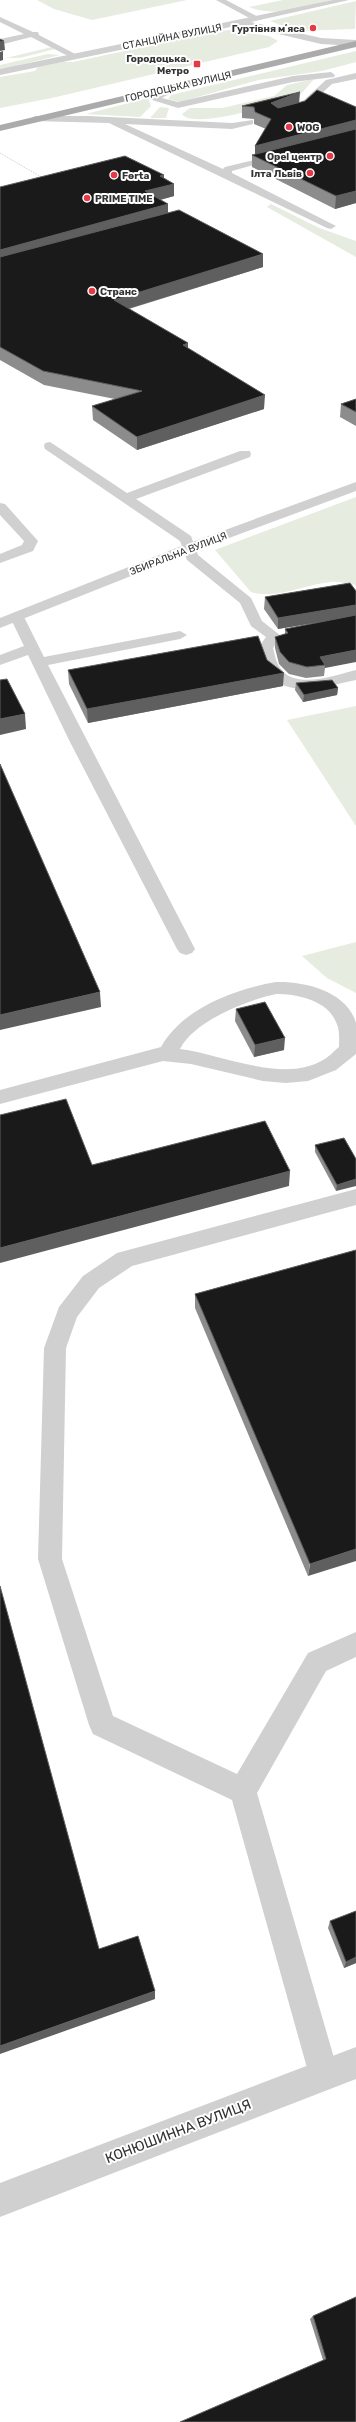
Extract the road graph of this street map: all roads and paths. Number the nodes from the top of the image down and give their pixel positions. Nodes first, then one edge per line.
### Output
1 (220, 0) edge
2 (345, 0) edge
3 (0, 19) edge
4 (258, 19) junction
5 (240, 22) junction
6 (35, 34) junction
7 (356, 34) edge
8 (0, 42) edge
9 (321, 42) junction
10 (356, 43) edge
11 (299, 47) dead end
12 (74, 56) junction
13 (350, 68) dead end
14 (0, 72) edge
15 (356, 76) edge
16 (330, 78) junction
17 (178, 85) junction
18 (178, 105) junction
19 (288, 112) edge
20 (36, 119) junction
21 (112, 121) junction
22 (250, 122) edge
23 (177, 124) junction
24 (0, 128) edge
25 (291, 152) edge
26 (0, 154) edge
27 (226, 176) junction
28 (45, 180) edge
29 (331, 226) dead end
30 (50, 446) dead end
31 (244, 454) dead end
32 (356, 486) edge
33 (126, 498) junction
34 (0, 507) edge
35 (189, 548) junction
36 (0, 559) edge
37 (260, 599) dead end
38 (246, 601) junction
39 (17, 617) junction
40 (0, 623) edge
41 (289, 634) edge
42 (180, 635) dead end
43 (274, 636) junction
44 (36, 655) junction
45 (0, 660) edge
46 (356, 675) edge
47 (186, 949) dead end
48 (167, 1054) junction
49 (0, 1097) edge
50 (356, 1197) edge
51 (356, 1644) edge
52 (243, 1792) junction
53 (356, 2063) edge
54 (324, 2075) junction
55 (0, 2200) edge

1 - 4 lane
2 - 4 street, СТАНЦІЙНА ВУЛИЦЯ
3 - 6 lane
4 - 5 street, СТАНЦІЙНА ВУЛИЦЯ
5 - 9 street
5 - 12 street, СТАНЦІЙНА ВУЛИЦЯ
6 - 8 lane
6 - 12 lane
7 - 9 main road
9 - 10 street
9 - 11 main road
10 - 17 main road, ГОРОДОЦЬКА ВУЛИЦЯ
12 - 14 street, СТАНЦІЙНА ВУЛИЦЯ
13 - 16 lane
15 - 16 lane
16 - 18 lane
16 - 19 lane
17 - 18 lane
17 - 20 main road, ГОРОДОЦЬКА ВУЛИЦЯ
18 - 23 lane
20 - 21 lane
20 - 24 main road, ГОРОДОЦЬКА ВУЛИЦЯ
21 - 23 lane
21 - 27 lane
22 - 23 lane
25 - 27 lane
26 - 28 path
27 - 29 lane
30 - 33 lane
31 - 33 lane
32 - 35 street, ЗБИРАЛЬНА ВУЛИЦЯ
33 - 35 lane
34 - 36 lane
35 - 38 lane
35 - 39 street, ЗБИРАЛЬНА ВУЛИЦЯ
37 - 38 lane
38 - 43 lane
39 - 40 street, ЗБИРАЛЬНА ВУЛИЦЯ
39 - 44 lane
41 - 43 lane
42 - 44 lane
43 - 46 lane
44 - 45 lane
44 - 47 lane
48 - 48 lane
48 - 49 lane
50 - 52 lane
51 - 52 lane
52 - 54 lane
53 - 54 street, КОНЮШИННА ВУЛИЦЯ
54 - 55 street, КОНЮШИННА ВУЛИЦЯ

